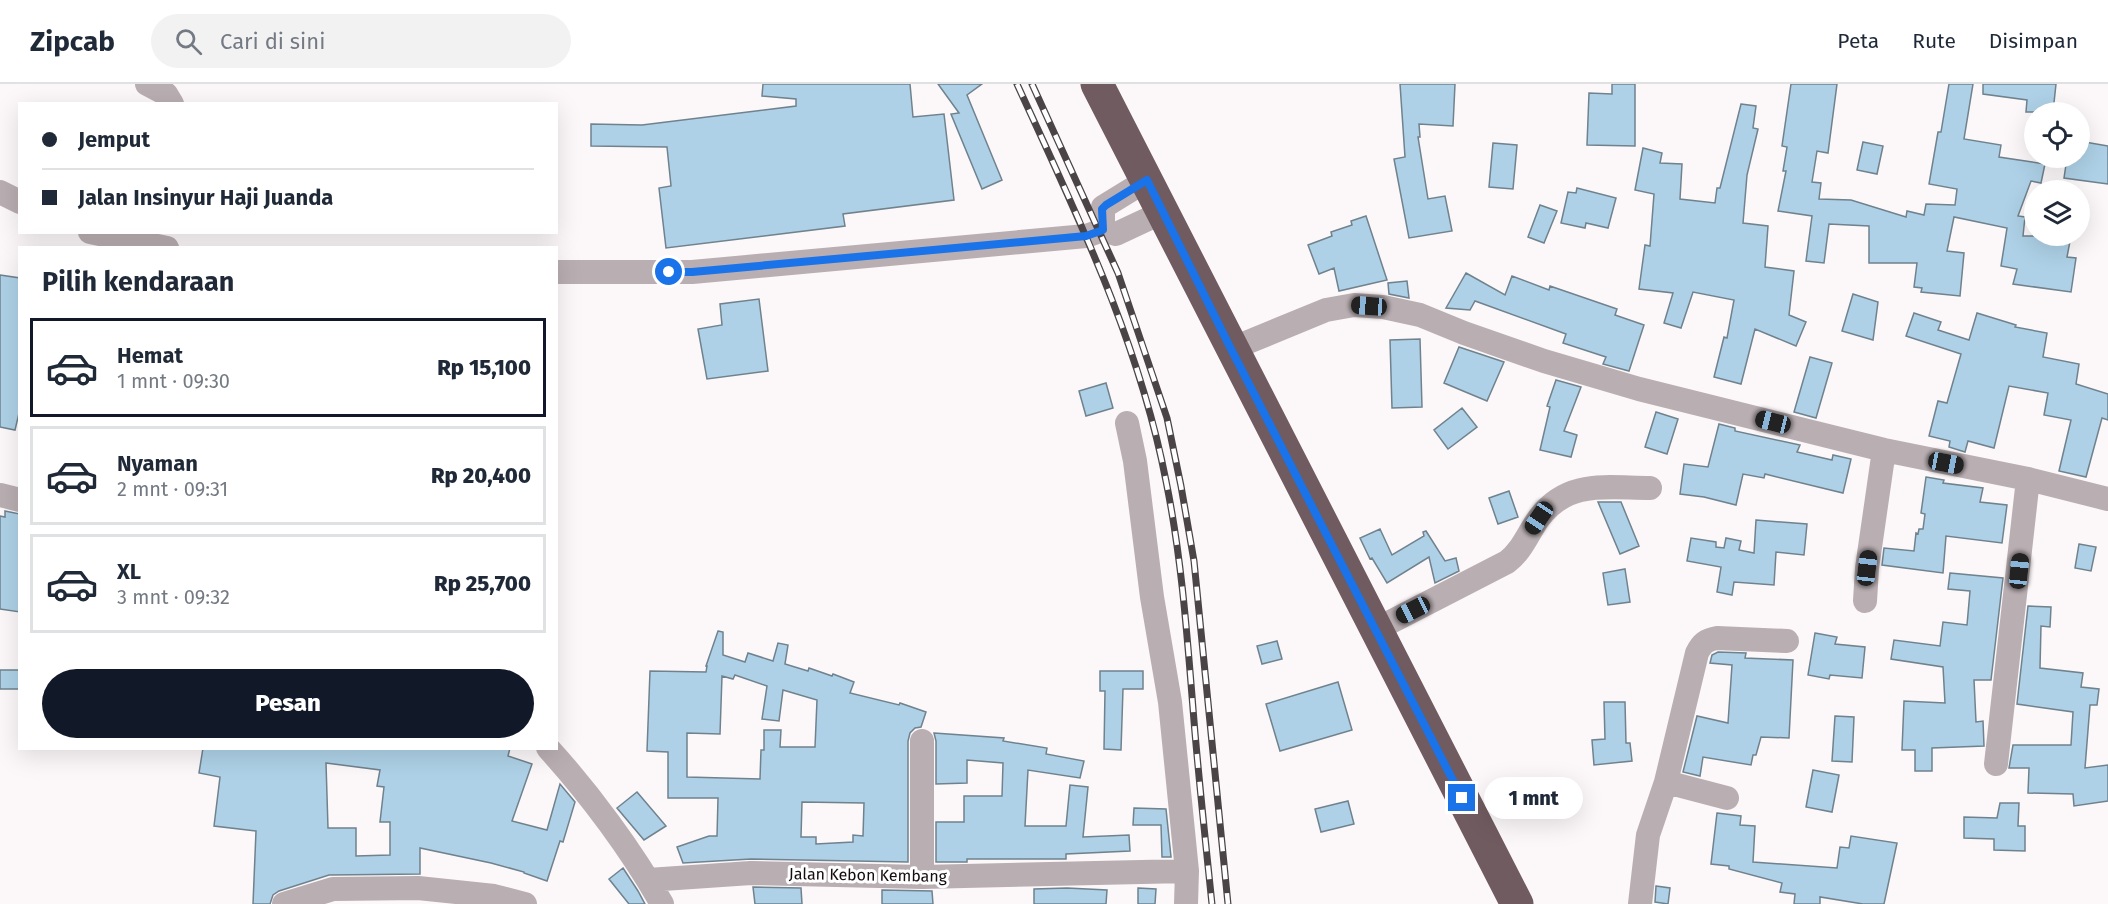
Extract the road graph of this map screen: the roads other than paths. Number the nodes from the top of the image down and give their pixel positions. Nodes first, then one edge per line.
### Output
1 (147, 84) edge
2 (1097, 84) edge
3 (1113, 99) edge
4 (171, 102) edge
5 (1147, 180) junction
6 (0, 192) edge
7 (18, 200) edge
8 (1163, 212) junction
9 (1103, 230) junction
10 (104, 234) edge
11 (159, 242) edge
12 (558, 272) edge
13 (1231, 349) junction
14 (1127, 423) dead end
15 (1884, 450) junction
16 (2028, 479) junction
17 (1650, 488) dead end
18 (0, 495) edge
19 (2108, 499) edge
20 (18, 500) edge
21 (1865, 601) dead end
22 (1375, 630) junction
23 (1787, 641) dead end
24 (922, 741) dead end
25 (550, 750) edge
26 (1996, 765) dead end
27 (1666, 782) junction
28 (1726, 798) dead end
29 (1187, 871) junction
30 (922, 877) junction
31 (648, 880) junction
32 (284, 904) edge
33 (525, 904) edge
34 (662, 904) edge
35 (1186, 904) edge
36 (1517, 904) edge
37 (1640, 904) edge

1 - 4 street
2 - 3 highway
3 - 5 highway
5 - 8 highway
5 - 9 street
6 - 7 street
8 - 9 street
8 - 13 highway
9 - 12 street
10 - 11 street
13 - 15 street
13 - 22 highway
14 - 29 street
15 - 16 street
15 - 21 street
16 - 19 street
16 - 26 street
17 - 22 street
18 - 20 street
22 - 36 highway
23 - 27 street
24 - 30 street
25 - 31 street
27 - 28 street
27 - 37 street
29 - 30 street, Jalan Kebon Kembang
29 - 35 street
30 - 31 street, Jalan Kebon Kembang
31 - 34 street
32 - 33 street

